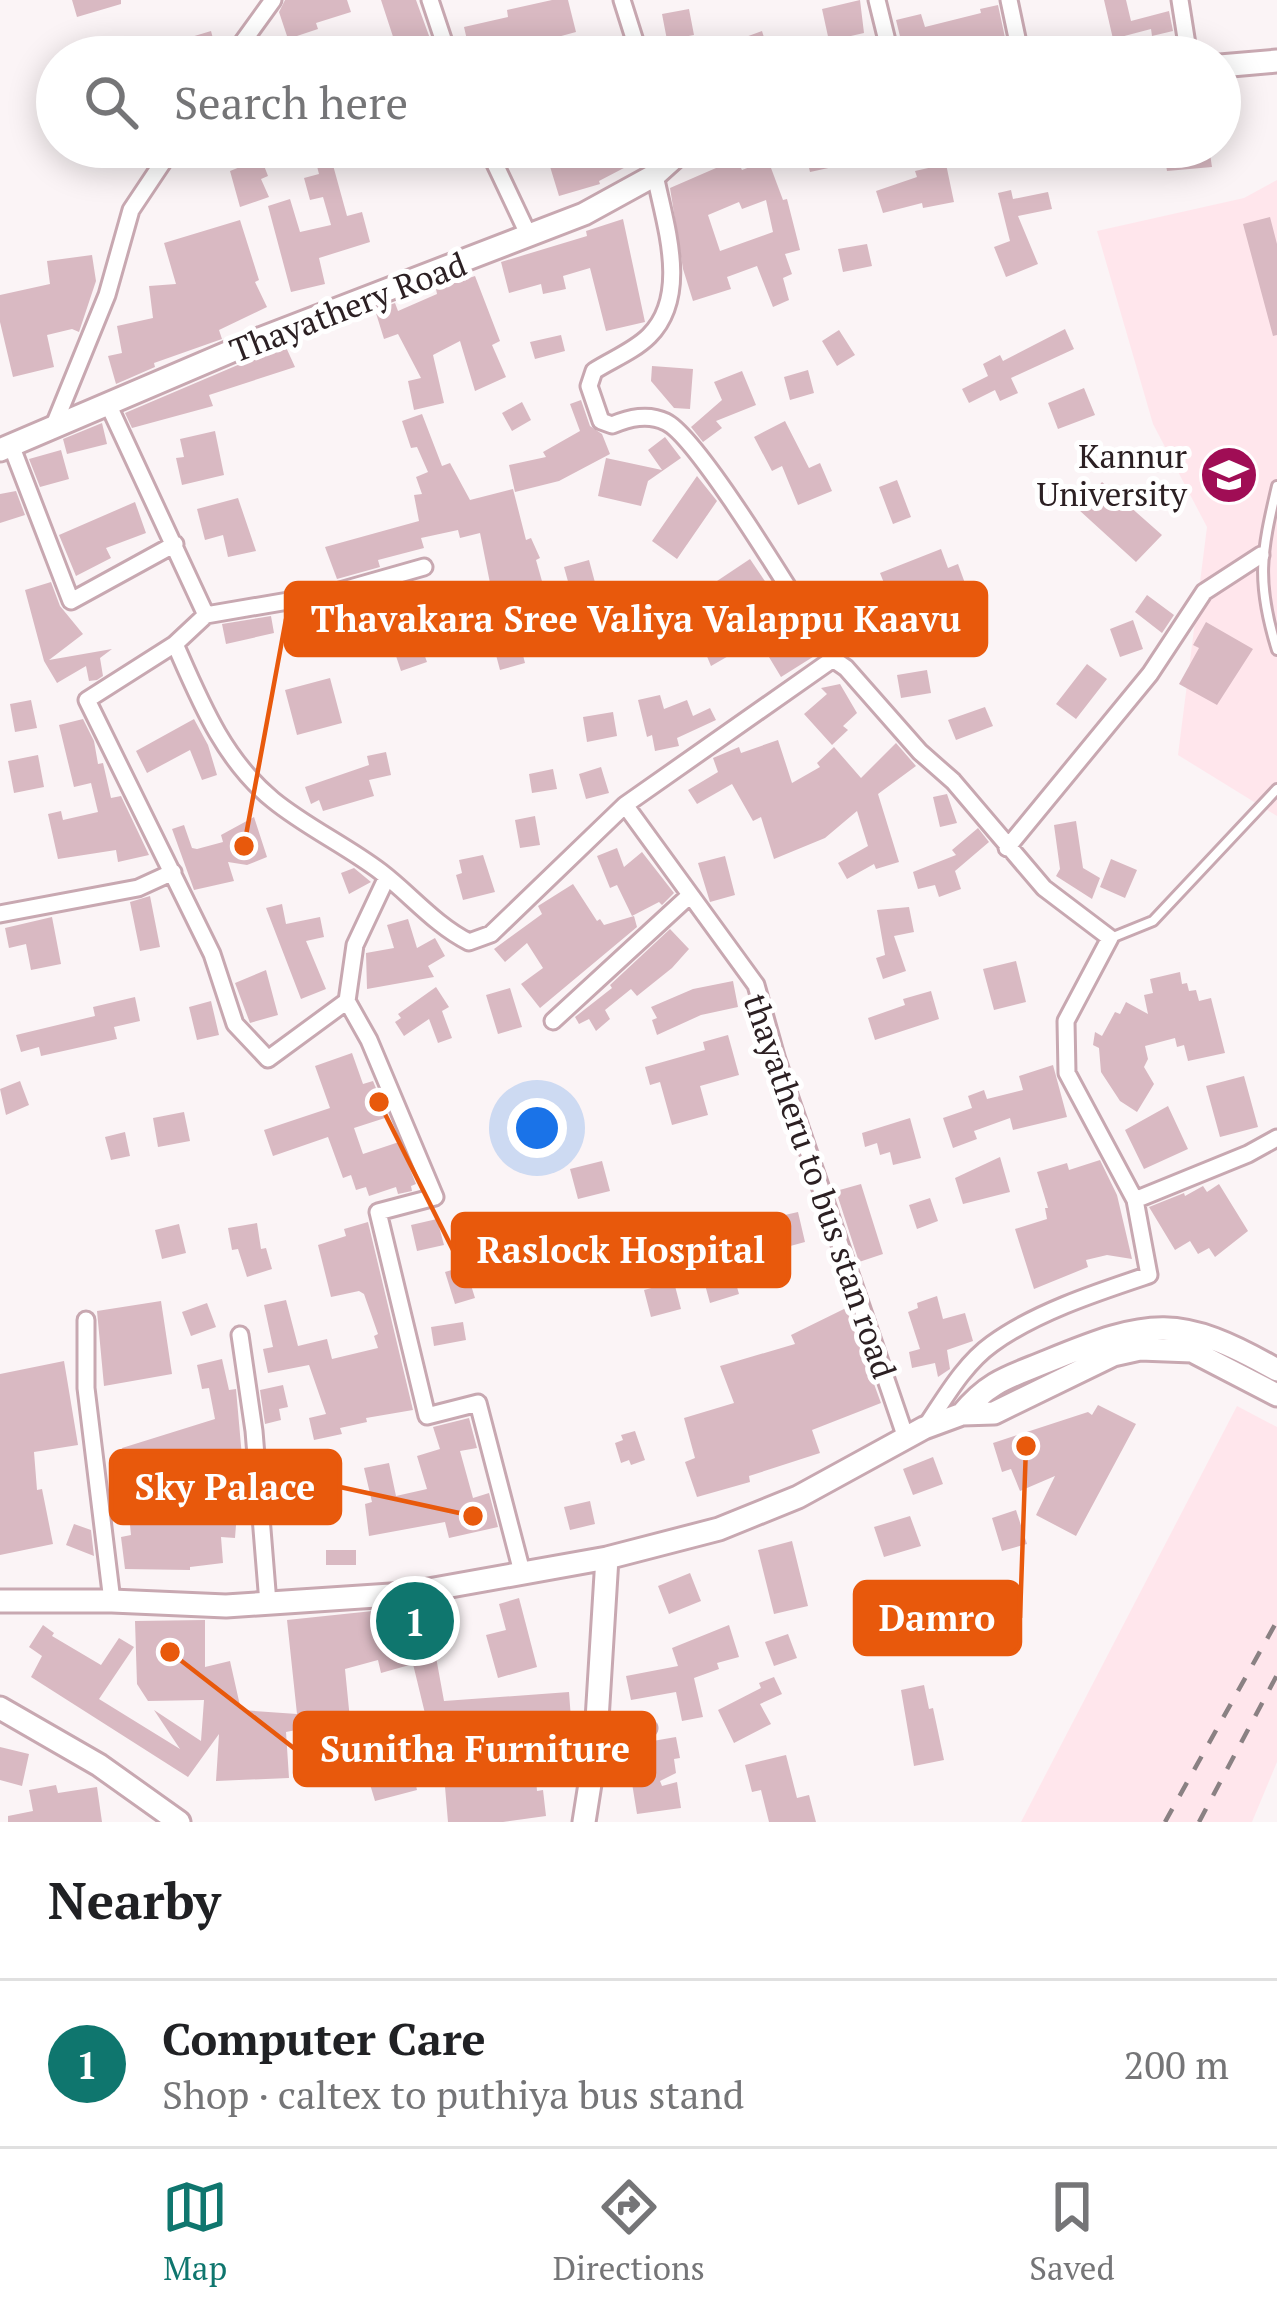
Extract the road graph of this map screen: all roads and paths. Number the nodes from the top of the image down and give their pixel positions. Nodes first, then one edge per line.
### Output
1 (274, 0) edge
2 (430, 0) edge
3 (622, 0) edge
4 (877, 0) edge
5 (1009, 0) edge
6 (1180, 0) edge
7 (247, 36) edge
8 (442, 36) edge
9 (633, 36) edge
10 (886, 36) edge
11 (1017, 36) edge
12 (1186, 36) edge
13 (1277, 61) edge
14 (1241, 64) edge
15 (159, 168) edge
16 (497, 168) edge
17 (661, 168) edge
18 (655, 175) junction
19 (529, 236) junction
20 (108, 404) junction
21 (55, 425) junction
22 (6, 447) edge
23 (1277, 486) edge
24 (175, 544) junction
25 (1261, 555) junction
26 (424, 567) dead end
27 (206, 614) junction
28 (175, 644) junction
29 (1277, 650) edge
30 (833, 659) junction
31 (1277, 789) edge
32 (625, 805) junction
33 (1006, 848) junction
34 (173, 872) junction
35 (387, 877) junction
36 (689, 896) junction
37 (0, 914) edge
38 (1110, 938) junction
39 (346, 1001) junction
40 (553, 1021) dead end
41 (1277, 1138) edge
42 (1135, 1200) junction
43 (86, 1320) dead end
44 (240, 1335) dead end
45 (1277, 1370) edge
46 (1277, 1395) edge
47 (962, 1414) junction
48 (915, 1433) junction
49 (608, 1558) junction
50 (522, 1572) junction
51 (112, 1600) junction
52 (0, 1601) edge
53 (268, 1603) junction
54 (0, 1708) edge
55 (648, 1728) dead end
56 (595, 1752) junction
57 (179, 1822) edge
58 (584, 1822) edge

1 - 7 street
2 - 8 street
3 - 9 street
4 - 10 street
5 - 11 street
6 - 12 street
13 - 14 main road
15 - 21 street
16 - 19 street
17 - 18 main road, Thayathery Road
18 - 19 main road, Thayathery Road
18 - 30 street
19 - 20 main road, Thayathery Road
20 - 21 main road, Thayathery Road
20 - 24 street
21 - 22 main road, Thayathery Road
22 - 24 street
23 - 25 lane
24 - 27 street
25 - 29 lane
25 - 33 street
26 - 27 street
27 - 28 street
28 - 34 street
28 - 35 street
30 - 32 street
30 - 33 street
31 - 38 lane
32 - 35 street
32 - 36 street, thayatheru to bus stan road
33 - 38 street
34 - 37 street
34 - 39 street
35 - 39 street
36 - 40 street
36 - 48 street, thayatheru to bus stan road
38 - 42 street
39 - 50 street
41 - 42 street
42 - 48 street
43 - 51 street
44 - 53 street
45 - 47 main road
46 - 47 main road
47 - 48 main road
48 - 49 main road
49 - 50 main road
49 - 56 main road
50 - 53 main road
51 - 52 main road
51 - 53 main road
54 - 57 main road
55 - 56 street
56 - 58 main road

